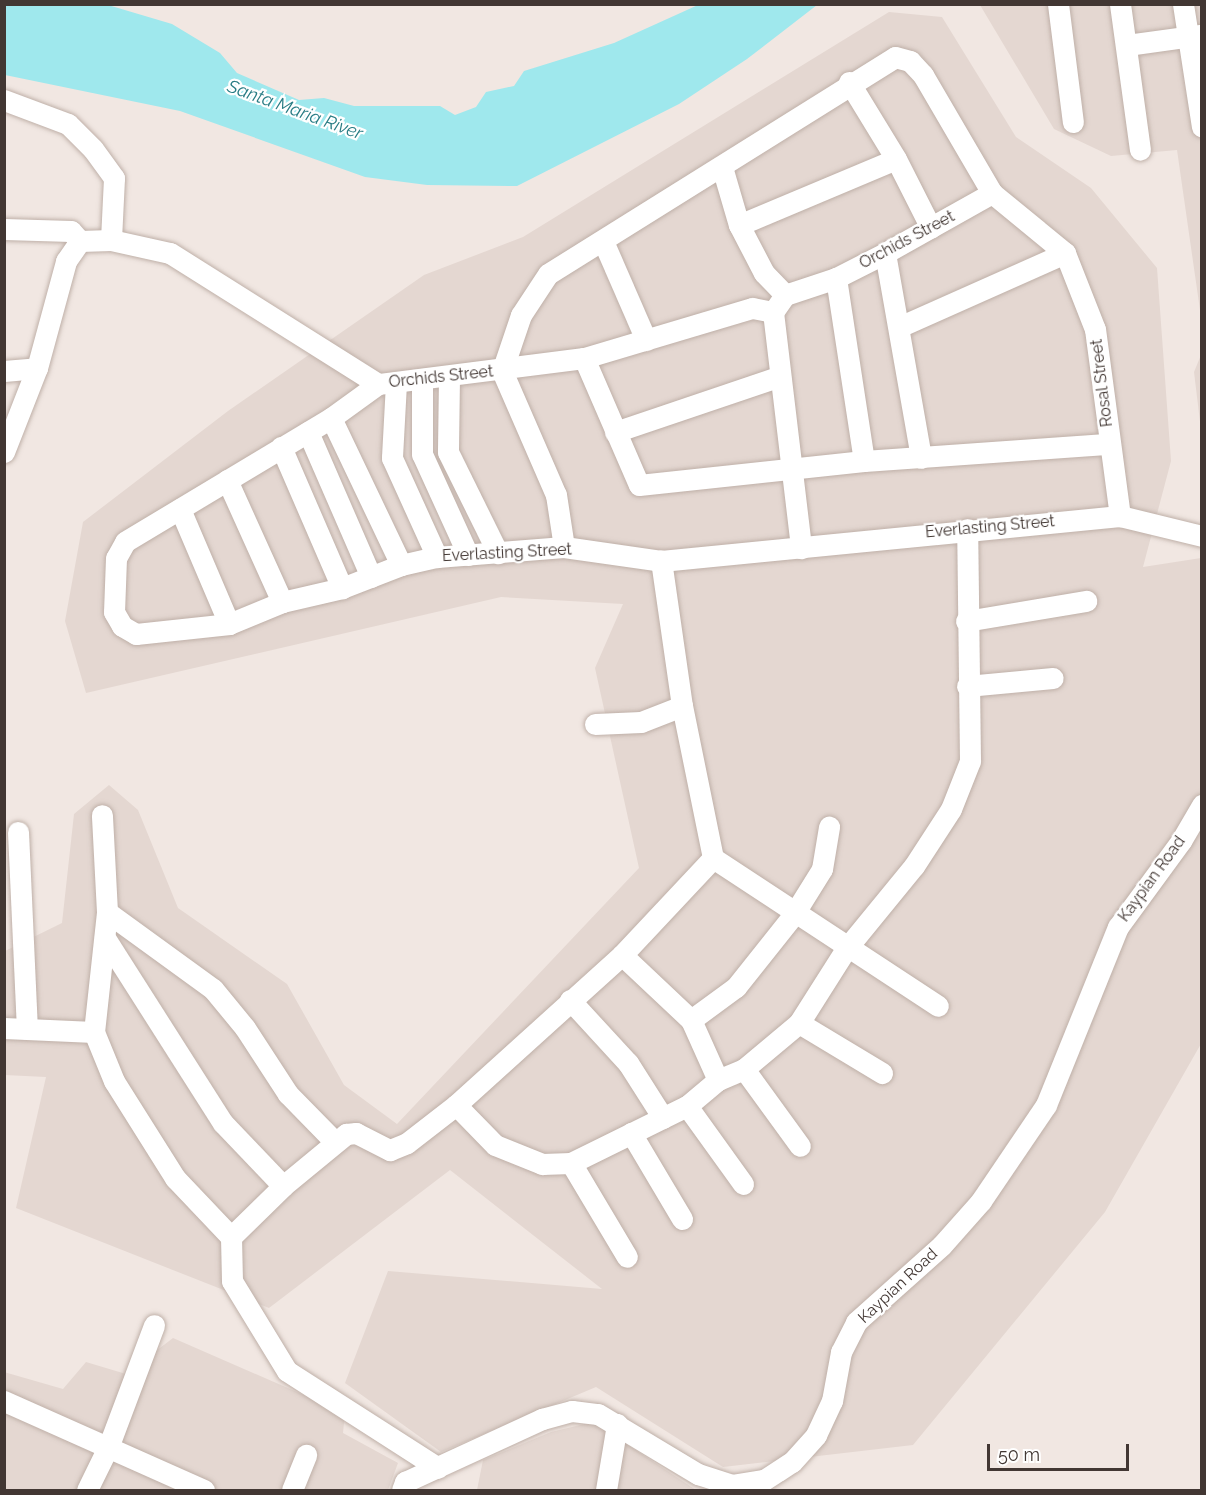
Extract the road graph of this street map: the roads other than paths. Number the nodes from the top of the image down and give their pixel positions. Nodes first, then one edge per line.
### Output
1 (1058, 4) edge
2 (1120, 4) edge
3 (1183, 4) edge
4 (1195, 36) edge
5 (1127, 45) junction
6 (849, 82) junction
7 (4, 100) edge
8 (1072, 122) dead end
9 (1202, 127) edge
10 (1140, 150) dead end
11 (896, 159) junction
12 (722, 167) junction
13 (992, 193) junction
14 (740, 225) junction
15 (931, 228) junction
16 (4, 229) edge
17 (111, 240) junction
18 (80, 241) junction
19 (603, 242) junction
20 (885, 253) junction
21 (1065, 253) junction
22 (836, 278) junction
23 (779, 304) junction
24 (899, 327) junction
25 (646, 340) junction
26 (584, 358) junction
27 (37, 368) junction
28 (4, 370) edge
29 (502, 370) junction
30 (780, 376) junction
31 (449, 377) junction
32 (422, 380) junction
33 (387, 384) junction
34 (331, 418) junction
35 (308, 432) junction
36 (615, 432) junction
37 (1109, 444) junction
38 (281, 447) junction
39 (4, 452) edge
40 (921, 458) junction
41 (864, 461) junction
42 (793, 470) junction
43 (227, 480) junction
44 (180, 509) junction
45 (1120, 516) junction
46 (967, 529) junction
47 (1202, 536) edge
48 (564, 547) junction
49 (801, 548) junction
50 (498, 553) junction
51 (468, 555) junction
52 (437, 557) junction
53 (661, 561) junction
54 (401, 565) junction
55 (371, 577) junction
56 (342, 588) junction
57 (1086, 601) dead end
58 (282, 602) junction
59 (966, 621) junction
60 (229, 624) junction
61 (122, 626) joint
62 (1053, 678) dead end
63 (967, 686) junction
64 (682, 706) junction
65 (595, 724) dead end
66 (1202, 805) edge
67 (102, 815) dead end
68 (829, 827) dead end
69 (18, 832) dead end
70 (713, 858) junction
71 (107, 912) junction
72 (794, 914) junction
73 (105, 938) junction
74 (846, 949) junction
75 (622, 955) junction
76 (570, 1000) junction
77 (938, 1006) dead end
78 (691, 1020) junction
79 (799, 1023) junction
80 (4, 1028) edge
81 (27, 1029) junction
82 (94, 1032) junction
83 (744, 1069) junction
84 (882, 1073) dead end
85 (718, 1080) junction
86 (456, 1105) junction
87 (687, 1106) junction
88 (663, 1119) junction
89 (631, 1133) junction
90 (335, 1142) junction
91 (800, 1146) dead end
92 (571, 1164) junction
93 (743, 1184) dead end
94 (283, 1186) junction
95 (682, 1219) dead end
96 (231, 1237) junction
97 (627, 1257) dead end
98 (153, 1325) dead end
99 (4, 1401) edge
100 (617, 1424) junction
101 (109, 1445) junction
102 (306, 1455) dead end
103 (438, 1467) junction
104 (87, 1491) edge
105 (204, 1491) edge
106 (292, 1491) edge
107 (402, 1491) edge
108 (606, 1491) edge

1 - 8 street
2 - 5 street
3 - 4 street
4 - 5 street
4 - 9 street
5 - 10 street
6 - 11 street
6 - 12 street
6 - 13 street, Rosal Street
7 - 17 street
11 - 14 street
11 - 15 street
12 - 14 street
12 - 19 street
13 - 15 street, Orchids Street
13 - 21 street, Rosal Street
14 - 23 street
15 - 20 street, Orchids Street
16 - 18 street
17 - 18 street
17 - 33 street
18 - 27 street
19 - 25 street
19 - 29 street
20 - 22 street, Orchids Street
20 - 24 street
21 - 24 street
21 - 37 street, Rosal Street
22 - 23 street, Orchids Street
22 - 41 street
23 - 25 street, Orchids Street
23 - 30 street
24 - 40 street
25 - 26 street, Orchids Street
26 - 29 street, Orchids Street
26 - 36 street
27 - 28 street
27 - 39 street
29 - 31 street, Orchids Street
29 - 48 street
30 - 36 street
30 - 42 street
31 - 32 street, Orchids Street
31 - 50 street
32 - 33 street, Orchids Street
32 - 51 street
33 - 34 street, Orchids Street
33 - 52 street
34 - 35 street, Orchids Street
34 - 54 street
35 - 38 street, Orchids Street
35 - 55 street
36 - 42 street
37 - 40 street
37 - 45 street, Rosal Street
38 - 43 street, Orchids Street
38 - 56 street
40 - 41 street
41 - 42 street
42 - 49 street
43 - 44 street, Orchids Street
43 - 58 street
44 - 60 street
44 - 61 street, Orchids Street
45 - 46 street, Everlasting Street
45 - 47 street, Everlasting Street
46 - 49 street, Everlasting Street
46 - 59 street
48 - 50 street, Everlasting Street
48 - 53 street, Everlasting Street
49 - 53 street, Everlasting Street
50 - 51 street, Everlasting Street
51 - 52 street, Everlasting Street
52 - 54 street, Everlasting Street
53 - 64 street
54 - 55 street, Everlasting Street
55 - 56 street, Everlasting Street
56 - 58 street, Everlasting Street
57 - 59 street
58 - 60 street, Everlasting Street
59 - 63 street
60 - 61 street, Everlasting Street
62 - 63 street
63 - 74 street
64 - 65 street
64 - 70 street
66 - 100 street, Kaypian Road
67 - 71 street
68 - 72 street
69 - 81 street
70 - 72 street
70 - 75 street
71 - 73 street
71 - 90 street
72 - 74 street
72 - 78 street
73 - 82 street
73 - 94 street
74 - 77 street
74 - 79 street
75 - 76 street
75 - 78 street
76 - 86 street
76 - 88 street
78 - 85 street
79 - 83 street
79 - 84 street
80 - 81 street
81 - 82 street
82 - 96 street
83 - 85 street
83 - 91 street
85 - 87 street
86 - 90 street
86 - 92 street
87 - 88 street
87 - 93 street
88 - 89 street
89 - 92 street
89 - 95 street
90 - 94 street
92 - 97 street
94 - 96 street
96 - 103 street
98 - 101 street
99 - 101 street
100 - 103 street, Kaypian Road
100 - 108 street
101 - 104 street
101 - 105 street
102 - 106 street
103 - 107 street, Kaypian Road

